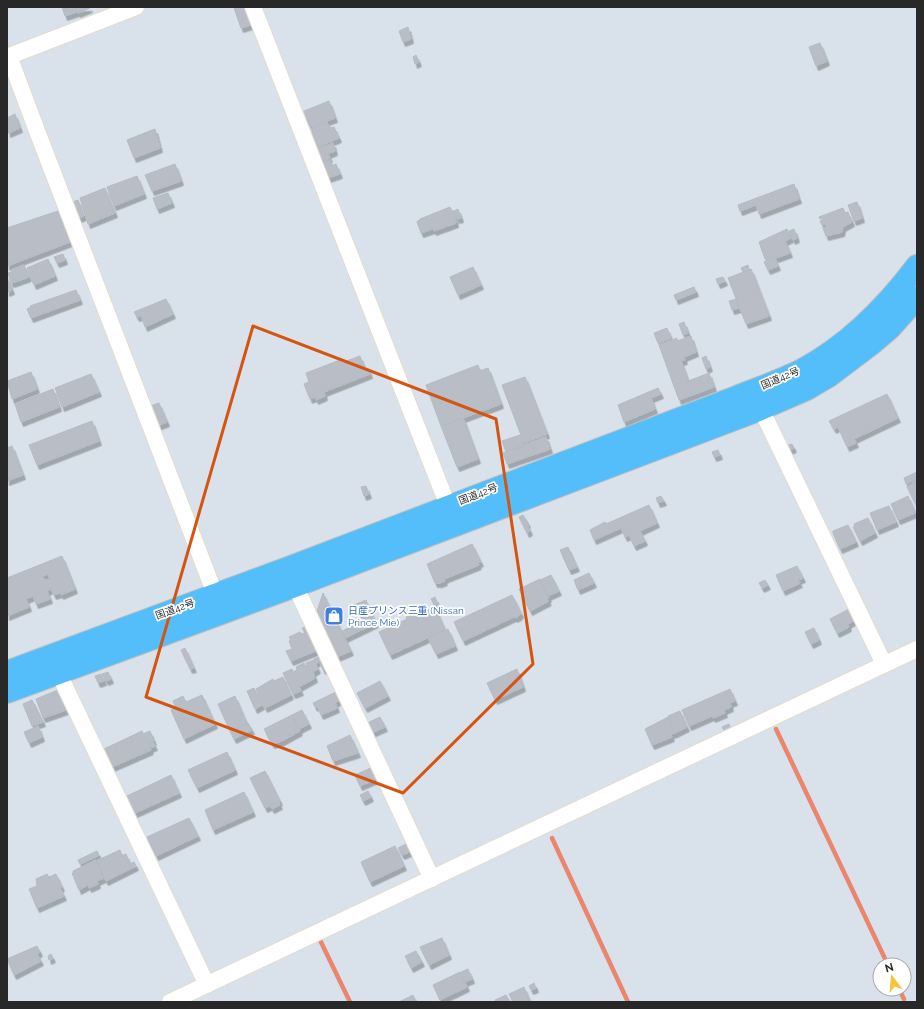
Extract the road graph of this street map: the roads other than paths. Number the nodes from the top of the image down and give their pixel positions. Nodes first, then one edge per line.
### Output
1 (136, 7) edge
2 (253, 7) edge
3 (8, 56) edge
4 (917, 266) edge
5 (917, 298) edge
6 (761, 409) junction
7 (448, 506) junction
8 (291, 577) junction
9 (215, 594) junction
10 (917, 649) edge
11 (884, 664) junction
12 (7, 672) edge
13 (58, 672) junction
14 (7, 692) edge
15 (432, 878) junction
16 (207, 985) junction
17 (170, 1002) edge

1 - 3 street
2 - 7 street
3 - 9 street
4 - 7 highway, 国道42号
5 - 6 highway, 国道42号
6 - 8 highway, 国道42号
6 - 11 street
7 - 8 highway, 国道42号
8 - 9 highway, 国道42号
8 - 13 highway, 国道42号
8 - 15 street
9 - 12 highway, 国道42号
10 - 11 street
11 - 15 street
13 - 14 highway, 国道42号
13 - 16 street
15 - 16 street
16 - 17 street

